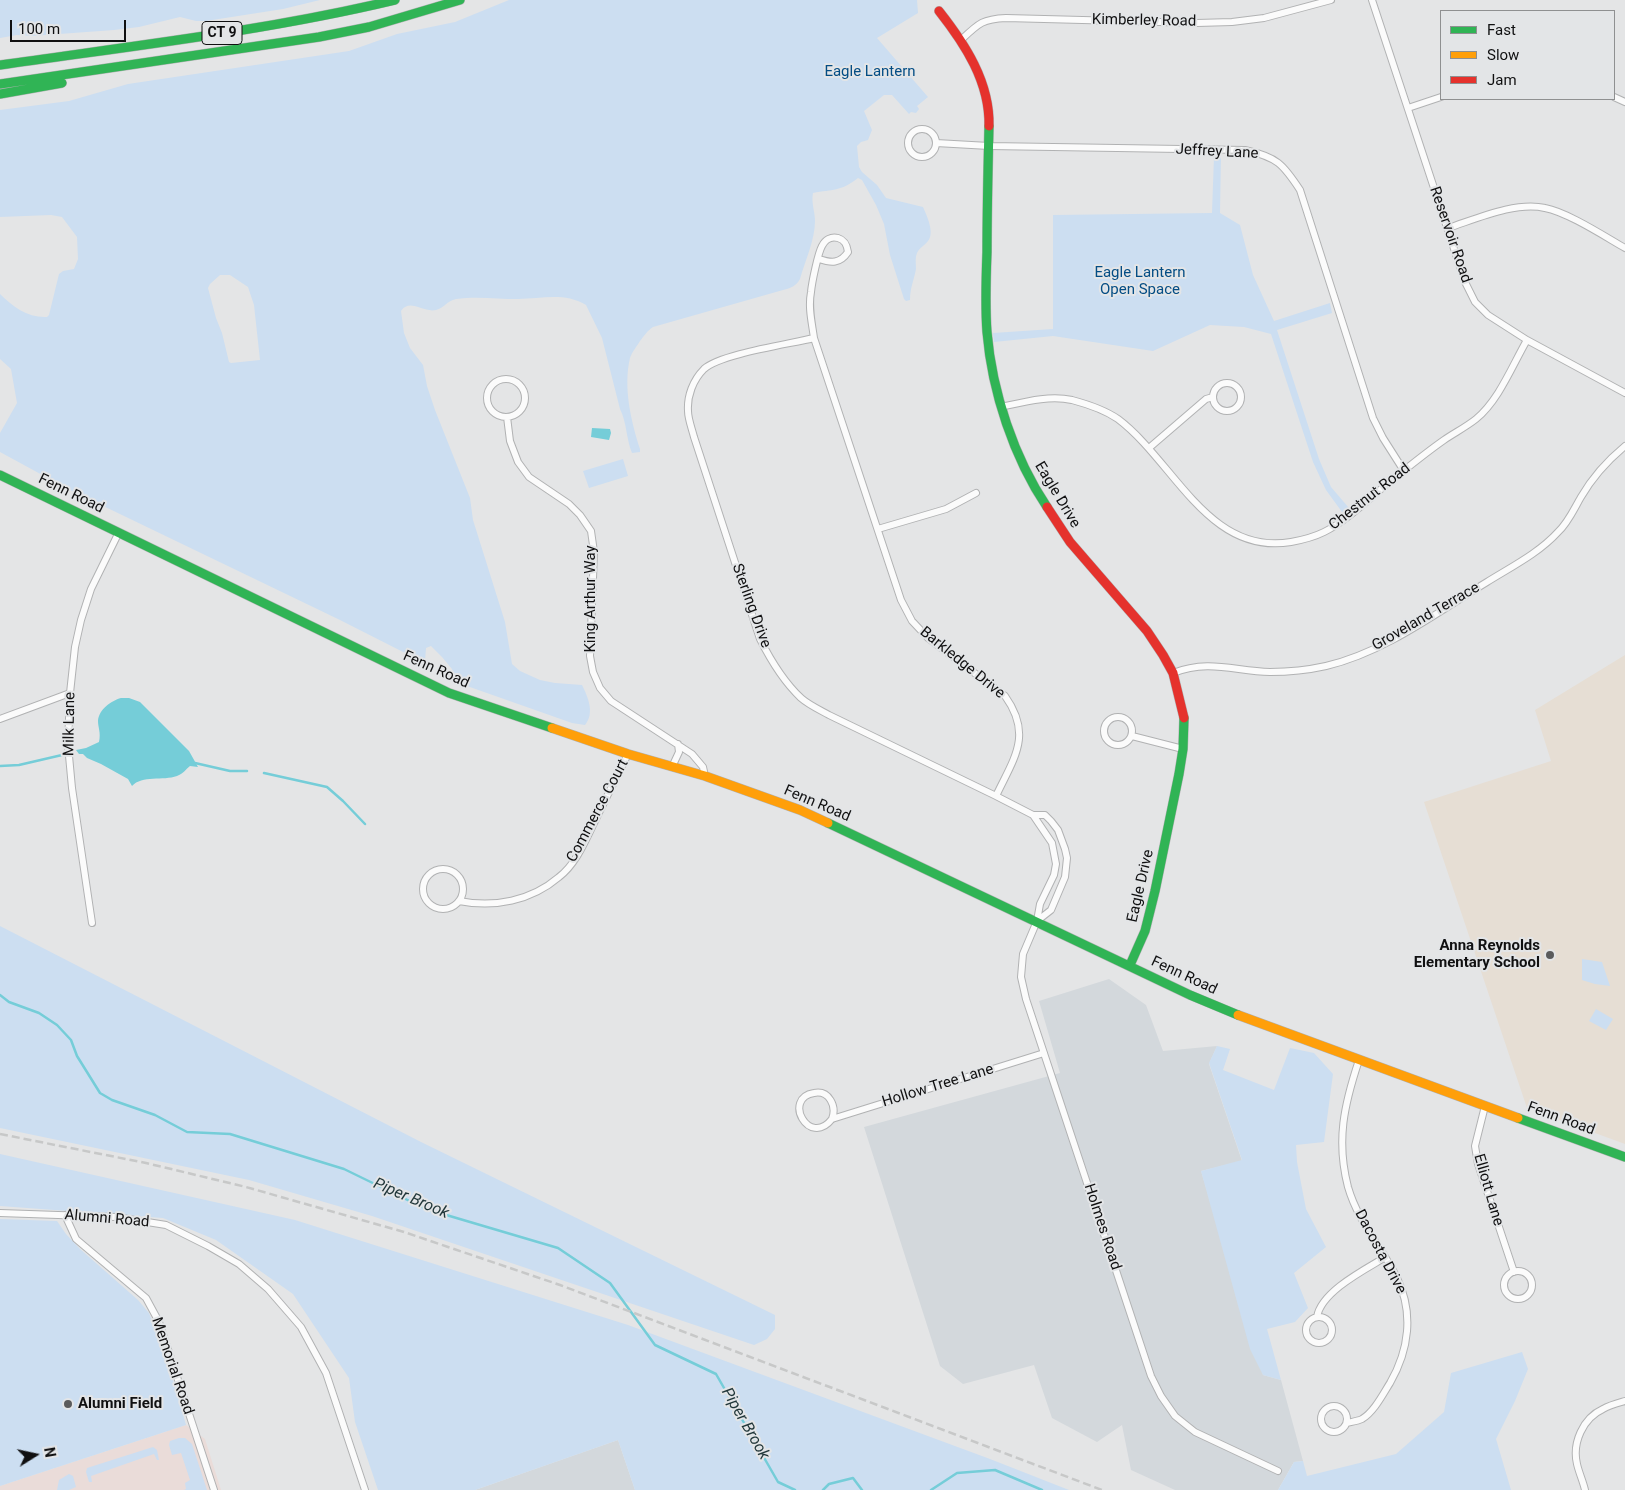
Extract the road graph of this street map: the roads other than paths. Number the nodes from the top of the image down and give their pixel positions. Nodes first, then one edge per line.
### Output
1 (395, 0) edge
2 (460, 0) edge
3 (1331, 0) edge
4 (1372, 0) edge
5 (939, 12) dead end
6 (962, 39) junction
7 (158, 61) junction
8 (0, 65) edge
9 (0, 84) edge
10 (0, 94) edge
11 (1440, 97) edge
12 (1408, 108) junction
13 (936, 143) junction
14 (989, 146) junction
15 (1448, 228) junction
16 (1625, 248) edge
17 (819, 259) junction
18 (814, 338) junction
19 (1526, 340) junction
20 (1625, 393) edge
21 (1213, 397) junction
22 (1001, 407) junction
23 (507, 417) junction
24 (1625, 446) edge
25 (1149, 448) junction
26 (1404, 471) junction
27 (0, 475) edge
28 (976, 493) dead end
29 (878, 529) junction
30 (119, 532) junction
31 (1173, 673) junction
32 (70, 693) junction
33 (0, 719) edge
34 (1132, 736) junction
35 (678, 744) junction
36 (1183, 749) junction
37 (628, 754) junction
38 (672, 767) junction
39 (705, 776) junction
40 (996, 796) junction
41 (1033, 815) junction
42 (458, 901) junction
43 (1037, 922) junction
44 (92, 923) dead end
45 (1130, 966) junction
46 (1044, 1053) junction
47 (1358, 1060) junction
48 (1485, 1106) junction
49 (832, 1119) junction
50 (1625, 1157) edge
51 (0, 1213) edge
52 (64, 1215) junction
53 (1384, 1258) junction
54 (1514, 1272) junction
55 (1318, 1316) junction
56 (1625, 1401) edge
57 (1347, 1423) junction
58 (1278, 1471) dead end
59 (214, 1490) edge
60 (365, 1490) edge
61 (1585, 1490) edge

1 - 8 main road, CT 9
2 - 7 main road, CT 9
3 - 6 street, Kimberley Road
4 - 12 street, Reservoir Road
5 - 6 main road, Eagle Drive
6 - 14 main road, Eagle Drive
7 - 9 main road, CT 9
7 - 10 main road
11 - 12 street
12 - 15 street, Reservoir Road
13 - 13 street
13 - 14 street, Jeffrey Lane
14 - 22 main road, Eagle Drive
14 - 26 street, Jeffrey Lane
15 - 16 street
15 - 19 street, Reservoir Road
17 - 17 street, Barkledge Drive
17 - 18 street, Barkledge Drive
18 - 29 street, Barkledge Drive
18 - 40 street, Sterling Drive
19 - 20 street, Reservoir Road
19 - 26 street, Chestnut Road
21 - 21 street
21 - 25 street
22 - 25 street, Chestnut Road
22 - 31 main road, Eagle Drive
23 - 23 street
23 - 35 street, King Arthur Way
24 - 31 street, Groveland Terrace
25 - 26 street, Chestnut Road
27 - 30 main road, Fenn Road
28 - 29 street
29 - 40 street, Barkledge Drive
30 - 32 street, Milk Lane
30 - 37 main road, Fenn Road
31 - 36 main road, Eagle Drive
32 - 33 street
32 - 44 street, Milk Lane
34 - 34 street
34 - 36 street
35 - 38 street
35 - 39 street, King Arthur Way
36 - 45 main road, Eagle Drive
37 - 38 main road, Fenn Road
37 - 42 street, Commerce Court
38 - 39 main road, Fenn Road
39 - 43 main road, Fenn Road
40 - 41 street, Sterling Drive
41 - 43 street, Sterling Drive
41 - 43 street, Sterling Drive
42 - 42 street, Commerce Court
43 - 45 main road, Fenn Road
43 - 46 street, Holmes Road
45 - 47 main road, Fenn Road
46 - 49 street, Hollow Tree Lane
46 - 58 street, Holmes Road
47 - 48 main road, Fenn Road
47 - 53 street, Dacosta Drive
48 - 50 main road, Fenn Road
48 - 54 street, Elliott Lane
49 - 49 street, Hollow Tree Lane
51 - 52 street, Alumni Road
52 - 59 street, Memorial Road
52 - 60 street, Alumni Road
53 - 55 street
53 - 57 street, Dacosta Drive
54 - 54 street
55 - 55 street
56 - 61 street
57 - 57 street, Dacosta Drive

